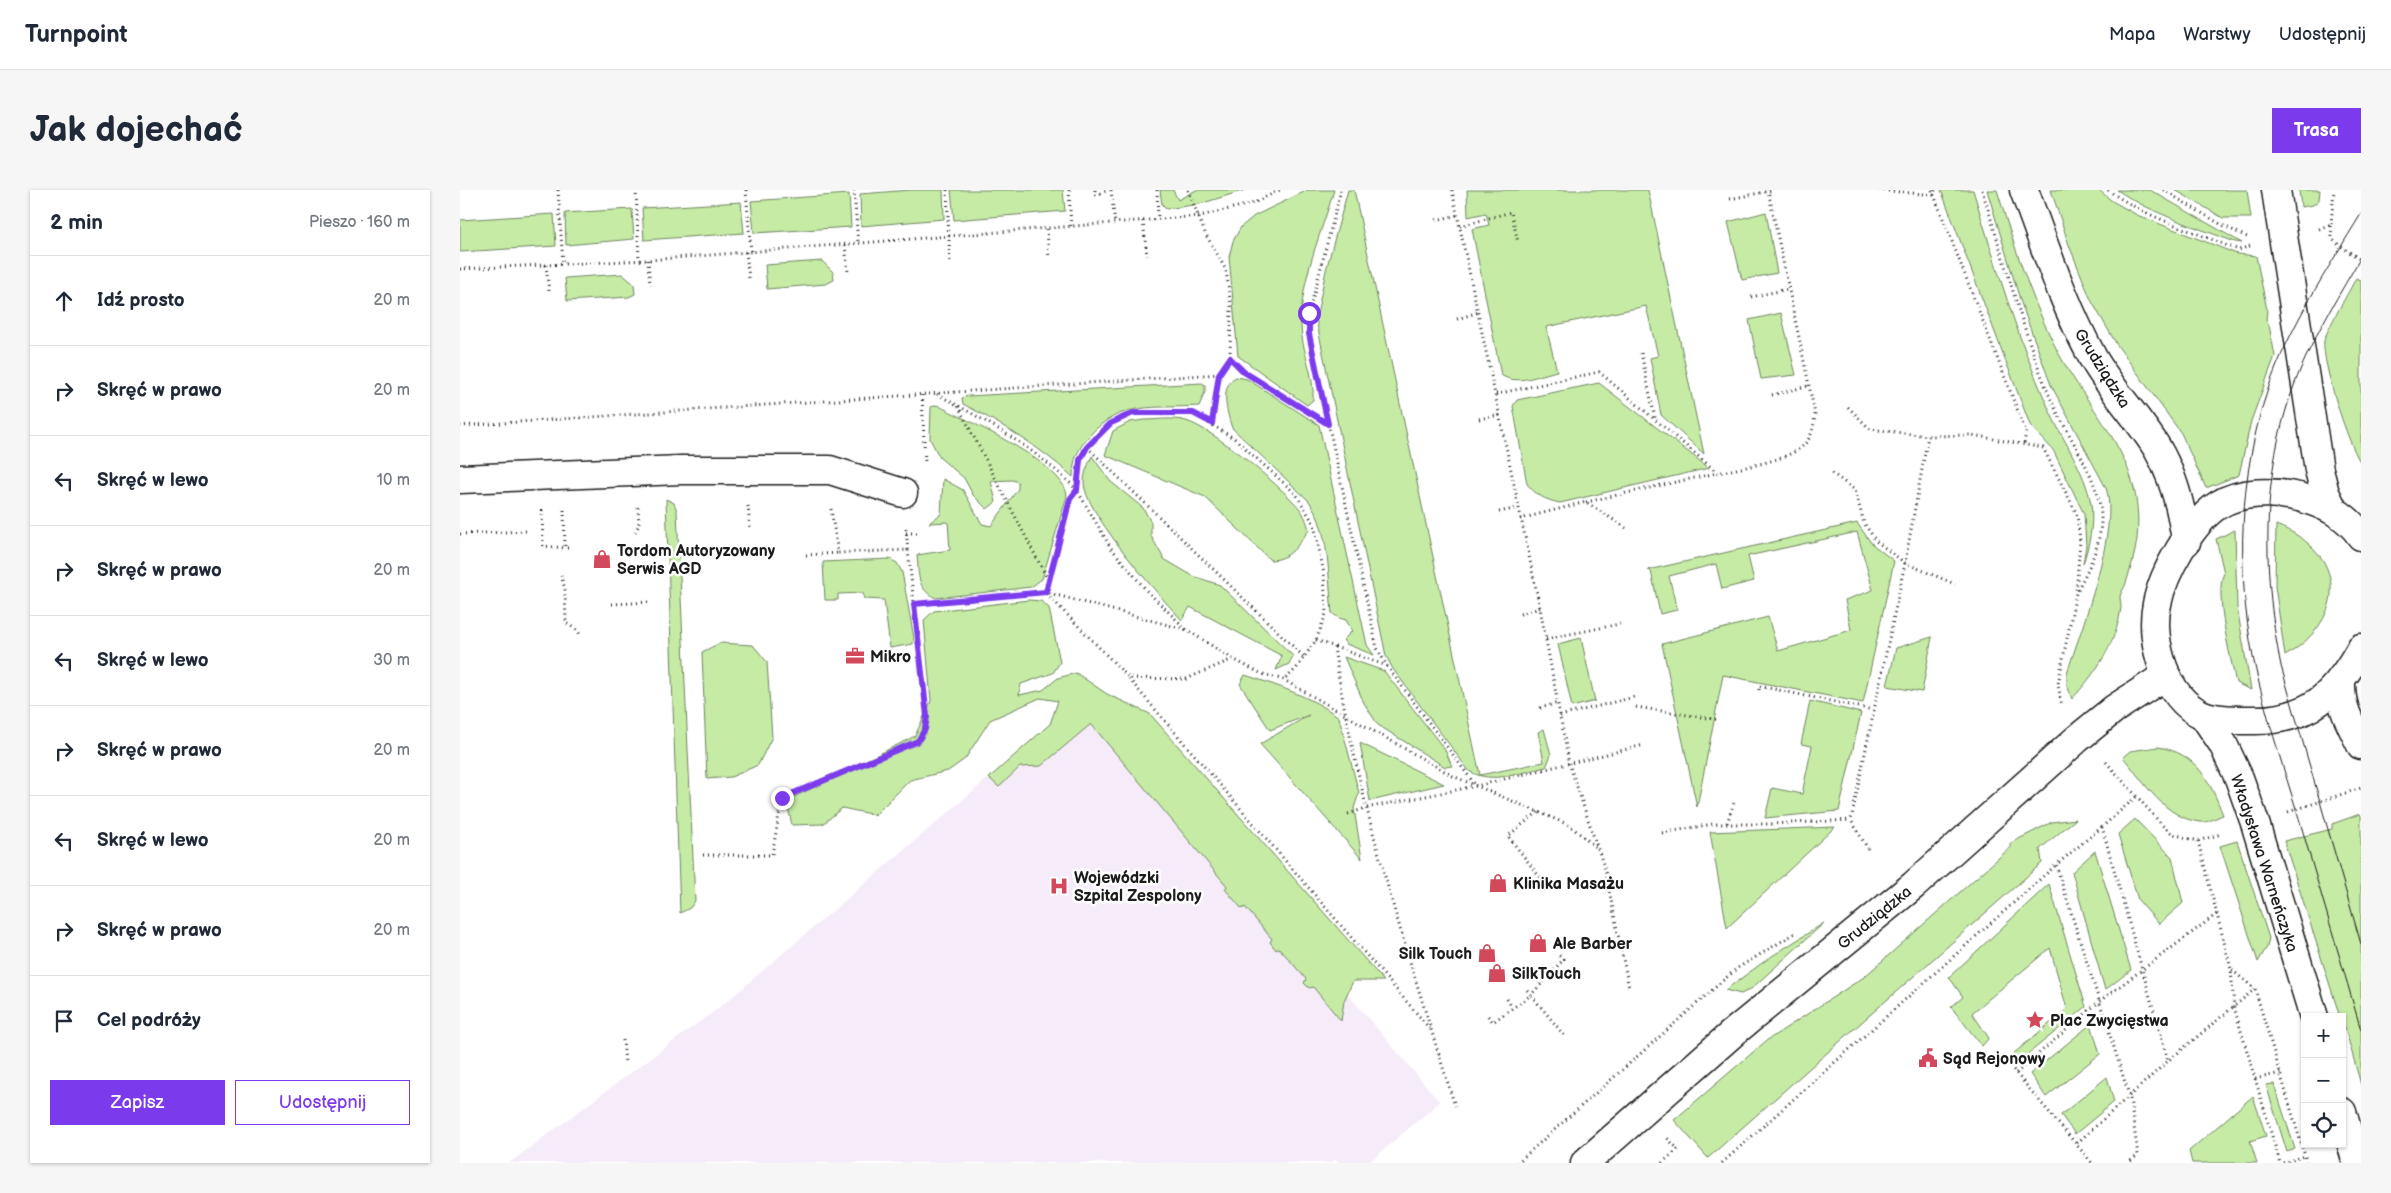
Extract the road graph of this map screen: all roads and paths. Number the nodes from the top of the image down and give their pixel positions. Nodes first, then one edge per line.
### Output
1 (558, 190) edge
2 (636, 190) edge
3 (746, 190) edge
4 (854, 190) edge
5 (946, 190) edge
6 (1069, 190) edge
7 (1095, 190) edge
8 (1110, 190) edge
9 (1157, 190) edge
10 (1188, 190) edge
11 (1280, 190) edge
12 (1340, 190) edge
13 (1452, 190) edge
14 (1774, 190) edge
15 (1878, 190) edge
16 (1934, 190) edge
17 (1982, 190) edge
18 (2024, 190) edge
19 (2108, 190) edge
20 (2163, 190) edge
21 (2276, 190) edge
22 (2334, 190) edge
23 (1768, 191) edge
24 (1934, 195) junction
25 (1730, 199) dead end
26 (1458, 215) junction
27 (1200, 216) junction
28 (1158, 220) junction
29 (1436, 220) dead end
30 (1142, 221) junction
31 (1115, 223) junction
32 (2331, 224) junction
33 (1070, 226) junction
34 (1460, 226) junction
35 (1047, 228) junction
36 (2313, 232) dead end
37 (948, 237) junction
38 (2251, 239) dead end
39 (1518, 242) dead end
40 (858, 244) junction
41 (845, 245) junction
42 (2252, 245) dead end
43 (749, 252) junction
44 (1147, 256) dead end
45 (1049, 258) dead end
46 (639, 260) junction
47 (648, 260) junction
48 (2361, 260) edge
49 (563, 264) junction
50 (546, 265) junction
51 (950, 265) dead end
52 (460, 269) edge
53 (848, 272) dead end
54 (749, 278) dead end
55 (650, 285) dead end
56 (1788, 289) junction
57 (549, 291) dead end
58 (1751, 297) dead end
59 (1478, 312) junction
60 (1457, 319) dead end
61 (1641, 353) dead end
62 (1230, 358) junction
63 (1219, 374) junction
64 (1808, 386) junction
65 (937, 394) junction
66 (1496, 394) junction
67 (1772, 395) dead end
68 (957, 405) junction
69 (1848, 407) dead end
70 (1500, 415) junction
71 (1478, 419) dead end
72 (1655, 420) junction
73 (1212, 423) junction
74 (1328, 424) junction
75 (460, 426) edge
76 (1928, 436) junction
77 (2024, 444) junction
78 (1087, 447) junction
79 (1718, 473) junction
80 (1832, 473) dead end
81 (460, 479) edge
82 (1077, 490) junction
83 (903, 493) dead end
84 (638, 499) dead end
85 (748, 500) dead end
86 (1586, 502) junction
87 (829, 504) dead end
88 (564, 505) dead end
89 (550, 508) dead end
90 (1518, 508) junction
91 (2333, 509) junction
92 (1499, 512) dead end
93 (1520, 519) junction
94 (1626, 528) dead end
95 (750, 529) dead end
96 (527, 531) dead end
97 (635, 532) dead end
98 (920, 533) dead end
99 (460, 534) edge
100 (906, 534) dead end
101 (2360, 534) edge
102 (2186, 542) junction
103 (838, 553) junction
104 (806, 555) dead end
105 (1905, 563) junction
106 (561, 575) dead end
107 (1048, 578) junction
108 (1955, 584) dead end
109 (1046, 592) junction
110 (2076, 594) junction
111 (650, 602) dead end
112 (612, 604) dead end
113 (914, 604) junction
114 (1540, 608) junction
115 (1520, 614) dead end
116 (1620, 624) dead end
117 (1187, 630) junction
118 (581, 637) dead end
119 (1546, 639) junction
120 (1316, 640) junction
121 (1334, 647) junction
122 (2361, 648) edge
123 (920, 656) junction
124 (1304, 657) junction
125 (1233, 659) junction
126 (877, 660) dead end
127 (1387, 666) junction
128 (2165, 676) junction
129 (1129, 678) junction
130 (1284, 680) junction
131 (2341, 682) junction
132 (1759, 690) dead end
133 (1634, 697) dead end
134 (2060, 702) junction
135 (1558, 703) junction
136 (1636, 707) dead end
137 (1540, 708) dead end
138 (2055, 708) dead end
139 (1873, 710) junction
140 (1344, 714) junction
141 (1560, 716) junction
142 (2204, 716) junction
143 (1720, 720) dead end
144 (2083, 736) junction
145 (1644, 745) dead end
146 (2361, 745) edge
147 (1569, 763) junction
148 (1476, 786) junction
149 (2361, 788) edge
150 (2137, 797) junction
151 (1734, 803) dead end
152 (1366, 808) junction
153 (1538, 812) junction
154 (1348, 814) dead end
155 (1851, 820) junction
156 (1727, 823) junction
157 (2255, 823) junction
158 (2102, 827) junction
159 (1662, 833) dead end
160 (2198, 841) junction
161 (1597, 848) junction
162 (1868, 849) dead end
163 (703, 855) dead end
164 (2056, 865) junction
165 (1542, 880) dead end
166 (2217, 914) junction
167 (1803, 928) dead end
168 (1558, 955) dead end
169 (1544, 967) dead end
170 (2231, 969) junction
171 (2142, 970) junction
172 (1550, 973) junction
173 (1629, 988) dead end
174 (2255, 989) junction
175 (1527, 990) dead end
176 (1531, 994) junction
177 (1507, 999) dead end
178 (2100, 1001) junction
179 (2234, 1007) junction
180 (1512, 1008) junction
181 (2313, 1013) edge
182 (1488, 1016) dead end
183 (1432, 1031) junction
184 (1564, 1035) dead end
185 (623, 1040) dead end
186 (2168, 1061) junction
187 (625, 1063) dead end
188 (2010, 1066) dead end
189 (2016, 1073) junction
190 (2281, 1073) junction
191 (2256, 1079) junction
192 (2130, 1098) junction
193 (1456, 1106) dead end
194 (2346, 1125) edge
195 (2077, 1143) junction
196 (2305, 1156) junction
197 (1595, 1160) edge
198 (1516, 1163) edge
199 (1722, 1163) edge
200 (2092, 1163) edge
201 (2128, 1163) edge
202 (2282, 1163) edge
203 (2307, 1163) edge
204 (2358, 1163) edge

1 - 49 path
2 - 46 path
3 - 43 path
4 - 40 path
5 - 37 path
6 - 33 path
7 - 8 path
8 - 31 path
9 - 28 path
10 - 27 path
11 - 27 path
12 - 74 path
13 - 26 path
14 - 23 path
15 - 24 path
16 - 24 path
17 - 110 path
18 - 102 main road, Grudziądzka
19 - 42 path
20 - 38 path
21 - 91 main road
22 - 32 path
23 - 25 path
23 - 56 path
24 - 77 path
26 - 29 path
26 - 34 path
27 - 28 path
27 - 62 path
28 - 30 path
30 - 31 path
30 - 44 path
31 - 33 path
32 - 36 path
32 - 48 path
33 - 35 path
34 - 39 path
34 - 59 path
35 - 37 path
35 - 45 path
37 - 40 path
37 - 51 path
40 - 41 path
41 - 43 path
41 - 53 path
43 - 47 path
43 - 54 path
46 - 47 path
46 - 49 path
47 - 55 path
49 - 50 path
50 - 52 path
50 - 57 path
56 - 58 path
56 - 64 path
59 - 60 path
59 - 66 path
61 - 72 path
62 - 63 path
62 - 74 path
63 - 65 path
63 - 73 path
64 - 67 path
64 - 79 path
65 - 68 path
65 - 75 path
66 - 70 path
66 - 72 path
68 - 82 path
68 - 107 path
69 - 76 path
70 - 71 path
70 - 90 path
72 - 79 path
73 - 78 path
73 - 120 path
74 - 127 path
76 - 77 path
76 - 105 path
77 - 110 path
78 - 82 path
78 - 124 path
79 - 86 path
80 - 105 path
81 - 83 main road
82 - 107 path
82 - 117 path
84 - 97 path
85 - 95 path
86 - 93 path
86 - 94 path
87 - 103 path
88 - 89 path
90 - 92 path
90 - 93 path
91 - 101 main road
91 - 102 main road
93 - 114 path
96 - 99 path
98 - 100 path
102 - 128 main road
103 - 104 path
103 - 113 path
105 - 108 path
105 - 139 path
106 - 118 path
107 - 109 path
109 - 113 path
109 - 117 path
109 - 129 path
110 - 134 path
111 - 112 path
113 - 123 path
114 - 115 path
114 - 119 path
116 - 119 path
117 - 125 path
119 - 135 path
120 - 121 path
120 - 124 path
121 - 127 path
121 - 140 path
122 - 131 main road
123 - 126 path
123 - 163 path
124 - 130 path
125 - 129 path
125 - 130 path
127 - 148 path
128 - 142 main road
128 - 144 main road, Grudziądzka
129 - 183 path
130 - 140 path
131 - 142 main road
131 - 146 main road
132 - 139 path
133 - 141 path
134 - 138 path
134 - 144 path
135 - 137 path
135 - 141 path
136 - 143 path
139 - 155 path
140 - 148 path
140 - 152 path
141 - 147 path
142 - 157 main road, Władysława Warneńczyka
144 - 150 path
144 - 197 main road, Grudziądzka
145 - 147 path
147 - 148 path
147 - 161 path
148 - 152 path
148 - 153 path
149 - 157 path
150 - 158 path
150 - 160 path
151 - 156 path
152 - 154 path
152 - 183 path
153 - 161 path
153 - 165 path
155 - 156 path
155 - 162 path
156 - 159 path
157 - 160 path
157 - 181 main road, Władysława Warneńczyka
158 - 164 path
158 - 171 path
160 - 166 path
161 - 173 path
164 - 178 path
164 - 199 path
166 - 170 path
166 - 171 path
167 - 198 path
168 - 172 path
169 - 172 path
170 - 174 path
170 - 179 path
171 - 178 path
171 - 186 path
172 - 176 path
174 - 179 path
174 - 190 path
175 - 176 path
176 - 180 path
176 - 184 path
177 - 180 path
178 - 189 path
178 - 192 path
179 - 186 path
179 - 191 path
180 - 182 path
183 - 193 path
185 - 187 path
186 - 192 path
188 - 189 path
189 - 195 path
190 - 191 path
190 - 196 path
191 - 202 path
192 - 195 path
192 - 201 path
194 - 204 main road
195 - 200 path
196 - 202 path
196 - 203 path

